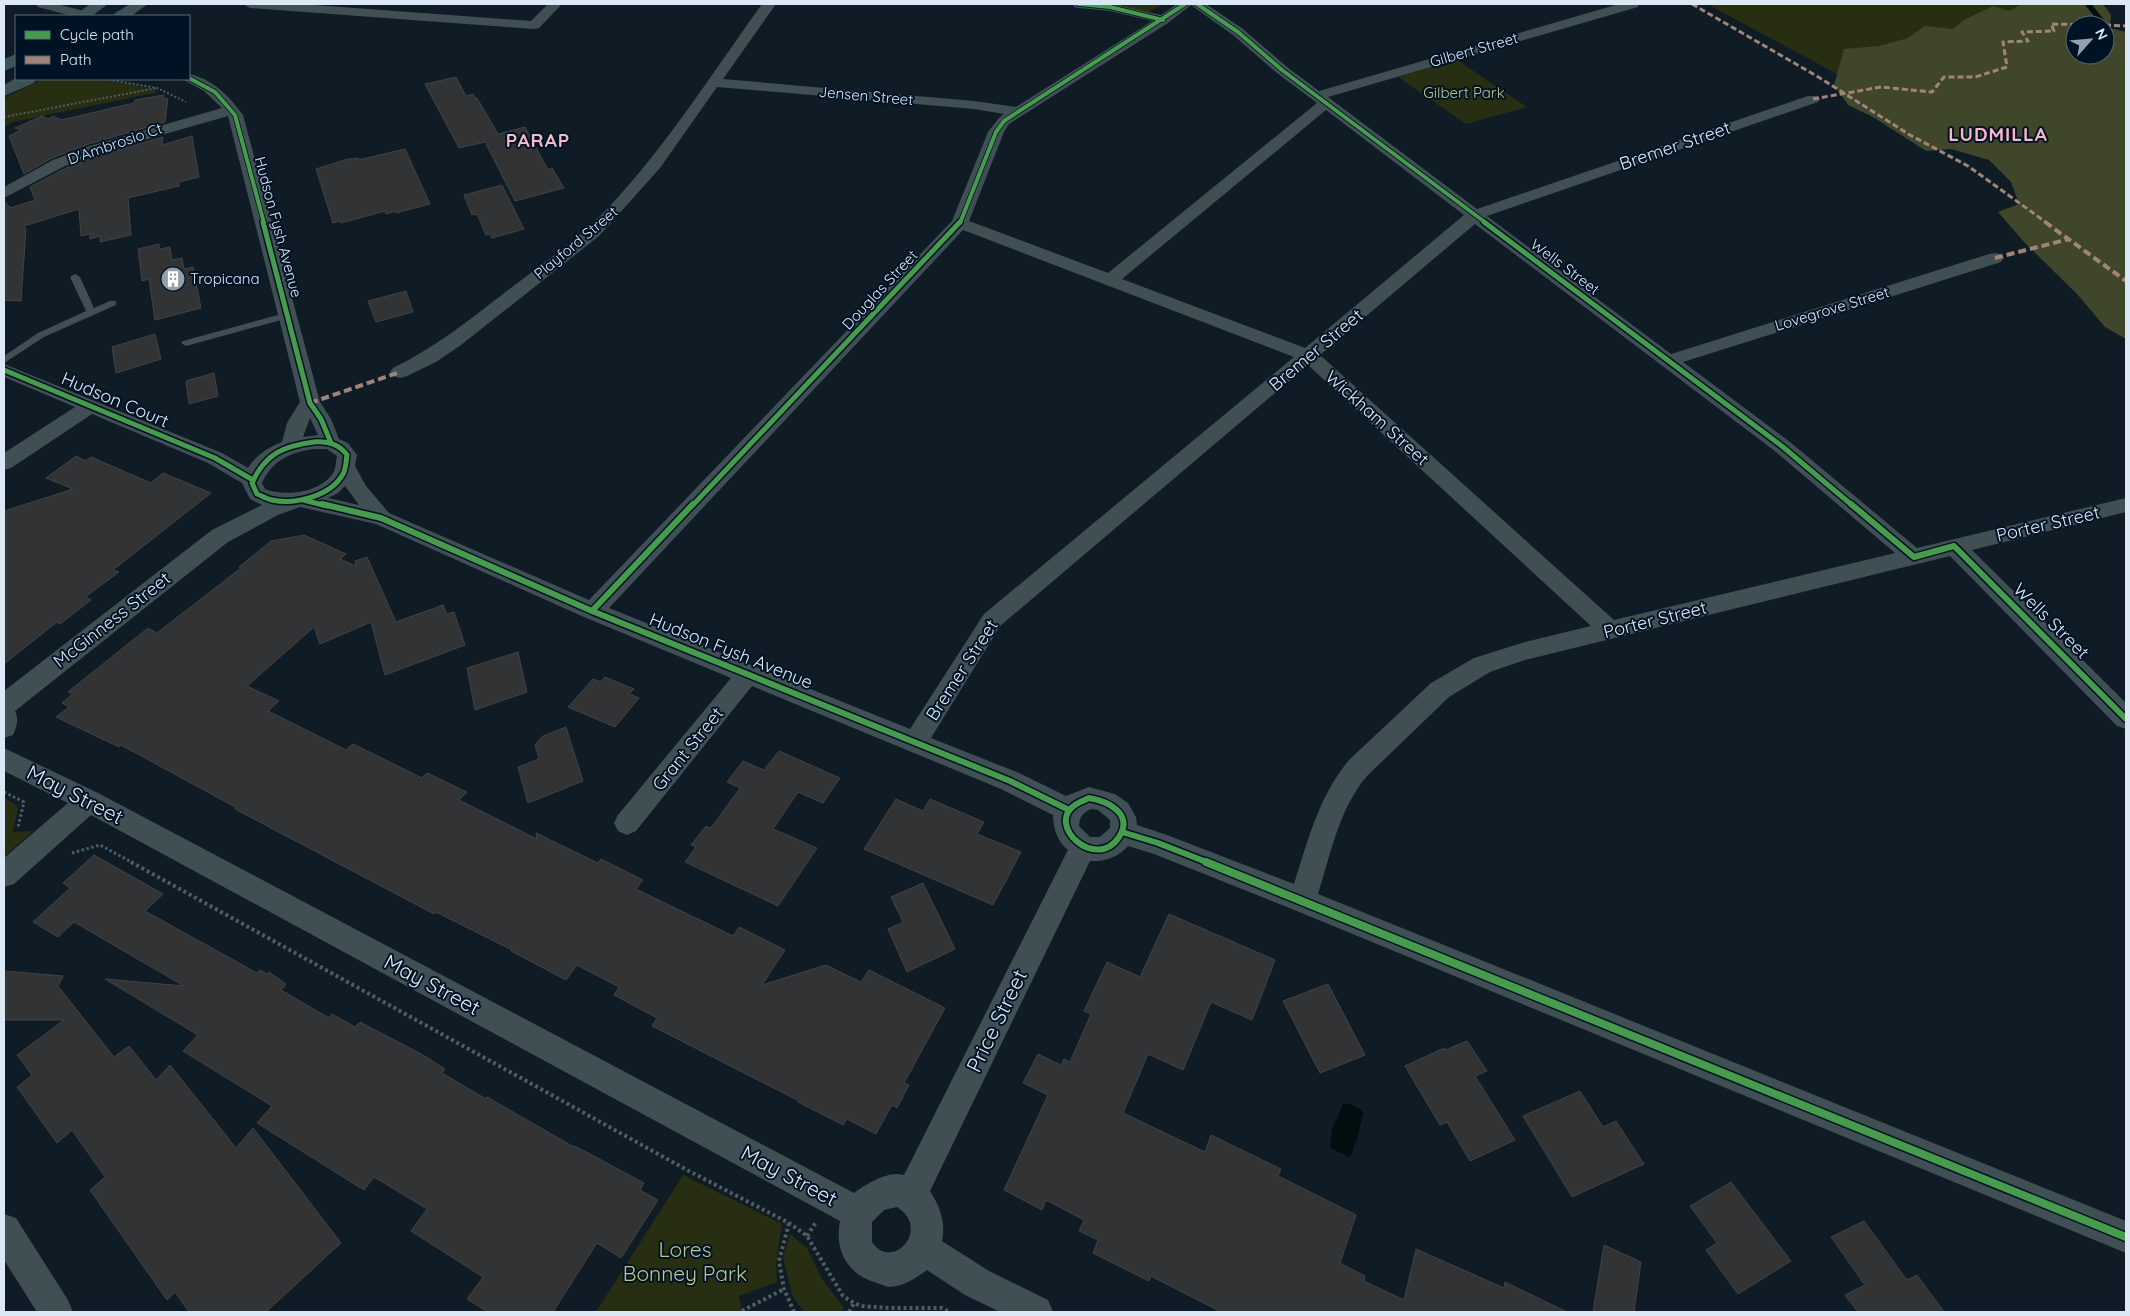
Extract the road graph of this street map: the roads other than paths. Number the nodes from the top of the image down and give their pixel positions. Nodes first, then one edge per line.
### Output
1 (43, 4) edge
2 (100, 4) edge
3 (140, 4) edge
4 (250, 4) edge
5 (555, 4) edge
6 (769, 4) edge
7 (1079, 4) edge
8 (1185, 4) edge
9 (1197, 4) edge
10 (1633, 4) edge
11 (341, 7) edge
12 (82, 15) edge
13 (86, 15) edge
14 (124, 15) edge
15 (1163, 20) junction
16 (15, 60) edge
17 (4, 66) edge
18 (190, 78) edge
19 (26, 80) edge
20 (713, 82) junction
21 (4, 91) edge
22 (1813, 99) dead end
23 (1320, 100) junction
24 (232, 110) junction
25 (1018, 112) junction
26 (4, 193) edge
27 (1475, 215) junction
28 (960, 224) junction
29 (1995, 258) dead end
30 (75, 277) dead end
31 (1110, 280) junction
32 (112, 303) dead end
33 (91, 312) junction
34 (288, 315) junction
35 (186, 343) dead end
36 (1309, 356) junction
37 (4, 360) edge
38 (1668, 361) junction
39 (4, 370) edge
40 (400, 372) dead end
41 (310, 403) junction
42 (90, 406) junction
43 (331, 443) junction
44 (284, 449) junction
45 (215, 458) junction
46 (4, 463) edge
47 (346, 468) junction
48 (253, 483) junction
49 (295, 501) junction
50 (2126, 505) edge
51 (381, 518) junction
52 (220, 536) junction
53 (1954, 546) junction
54 (1914, 557) junction
55 (592, 611) junction
56 (1610, 630) junction
57 (748, 674) junction
58 (4, 705) edge
59 (4, 714) edge
60 (2126, 719) edge
61 (4, 728) edge
62 (916, 742) junction
63 (4, 759) edge
64 (89, 801) junction
65 (1069, 810) junction
66 (627, 824) dead end
67 (1122, 832) junction
68 (1083, 847) junction
69 (4, 875) edge
70 (1302, 900) junction
71 (911, 1195) junction
72 (859, 1214) junction
73 (4, 1230) edge
74 (2126, 1237) edge
75 (922, 1248) junction
76 (56, 1312) edge
77 (1036, 1312) edge

1 - 12 street
2 - 13 street
3 - 14 street
4 - 11 street
5 - 11 street
6 - 20 street, Playford Street
7 - 15 street
8 - 15 street, Douglas Street
9 - 23 street, Wells Street
10 - 23 street, Gilbert Street
15 - 25 street, Douglas Street
16 - 17 street
18 - 24 street, Hudson Fysh Avenue
19 - 21 street
20 - 25 street, Jensen Street
20 - 40 street, Playford Street
22 - 27 street, Bremer Street
23 - 27 street, Wells Street
23 - 31 street, Gilbert Street
24 - 26 street, D'Ambrosio Ct
24 - 34 street, Hudson Fysh Avenue
25 - 28 street, Douglas Street
27 - 36 street, Bremer Street
27 - 38 street, Wells Street
28 - 31 street, Wickham Street
28 - 55 street, Douglas Street
29 - 38 street, Lovegrove Street
30 - 33 lane
31 - 36 street, Wickham Street
32 - 33 lane
33 - 37 lane
34 - 35 lane
34 - 41 street, Hudson Fysh Avenue
36 - 56 street, Wickham Street
36 - 62 street, Bremer Street
38 - 54 street, Wells Street
39 - 42 street, Hudson Court
41 - 43 street, Hudson Fysh Avenue
41 - 44 street
42 - 45 street, Hudson Court
42 - 46 street
43 - 44 street
43 - 47 street
44 - 45 street
44 - 48 street
45 - 48 street, Hudson Court
47 - 49 street
47 - 51 street
48 - 49 street, Hudson Court
48 - 52 street
49 - 51 street, Hudson Fysh Avenue
49 - 52 street
50 - 53 street, Porter Street
51 - 55 street, Hudson Fysh Avenue
52 - 58 street, McGinness Street
53 - 54 street, Porter Street
53 - 60 street, Wells Street
54 - 56 street, Porter Street
55 - 57 street, Hudson Fysh Avenue
56 - 70 street, Porter Street
57 - 62 street, Hudson Fysh Avenue
57 - 66 street, Grant Street
59 - 61 street
62 - 65 street, Hudson Fysh Avenue
63 - 64 street, May Street
64 - 69 street
64 - 72 street, May Street
65 - 67 street
65 - 68 street
67 - 68 street
67 - 70 street
68 - 71 street, Price Street
70 - 74 street
71 - 72 street
71 - 75 street
72 - 75 street
73 - 76 street
75 - 77 street

